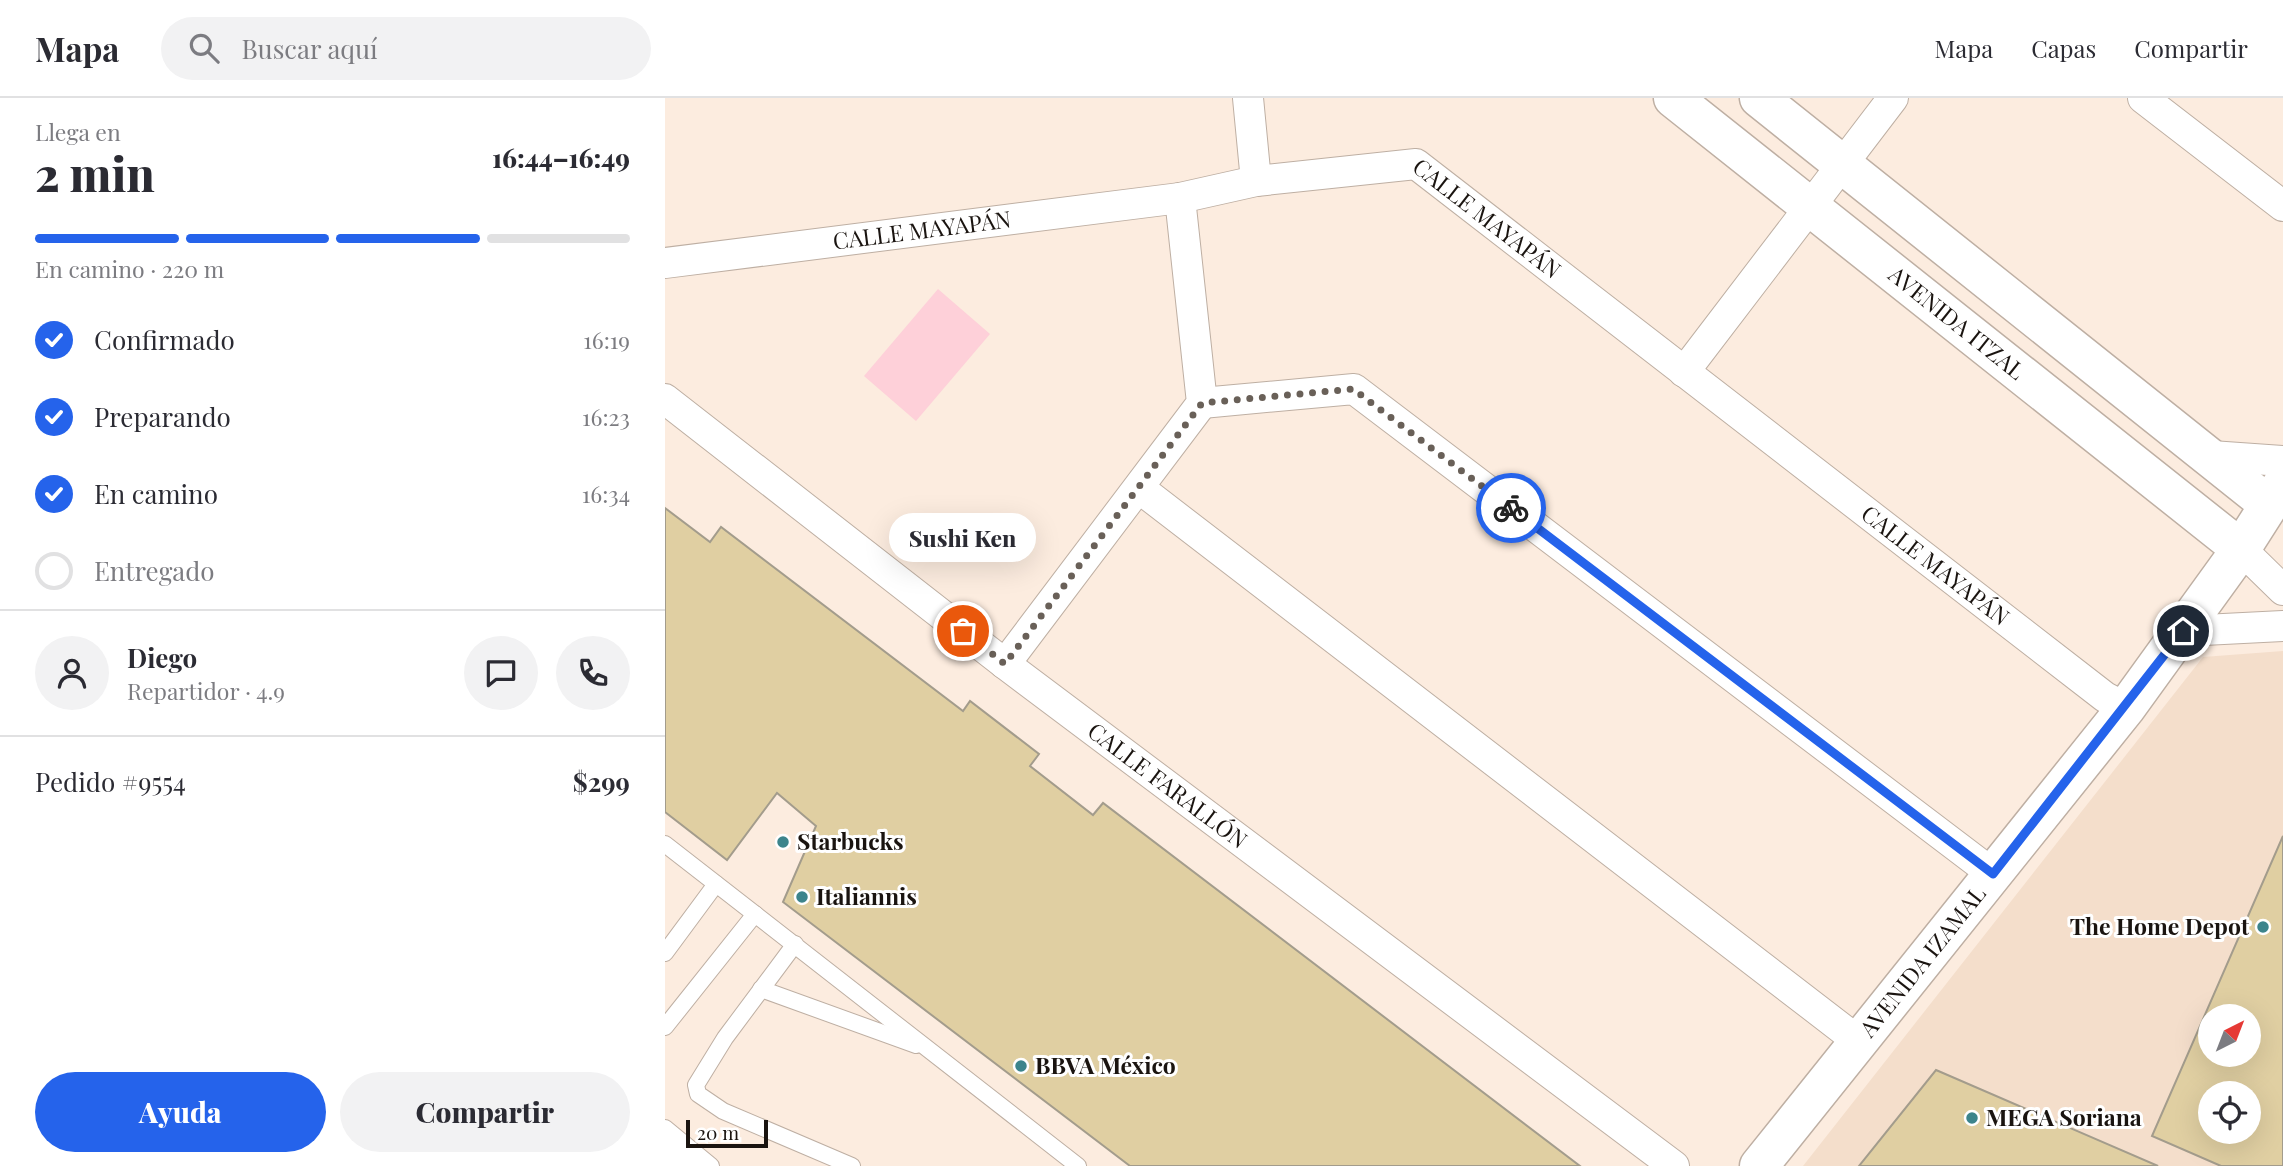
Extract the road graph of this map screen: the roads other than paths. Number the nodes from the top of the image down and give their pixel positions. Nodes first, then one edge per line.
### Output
1 (1248, 98) edge
2 (1673, 98) edge
3 (1759, 98) edge
4 (1893, 98) edge
5 (2143, 98) edge
6 (1843, 163) junction
7 (1256, 181) junction
8 (1180, 198) junction
9 (1811, 205) junction
10 (2283, 206) edge
11 (665, 263) edge
12 (1684, 372) junction
13 (665, 399) edge
14 (1202, 403) junction
15 (2211, 456) junction
16 (2283, 461) edge
17 (1139, 488) junction
18 (2278, 502) edge
19 (2241, 549) junction
20 (2283, 590) edge
21 (2283, 626) edge
22 (2183, 631) junction
23 (1005, 664) junction
24 (2126, 708) junction
25 (665, 844) edge
26 (1993, 874) junction
27 (716, 884) junction
28 (755, 914) junction
29 (795, 944) junction
30 (665, 953) edge
31 (761, 989) junction
32 (665, 1027) edge
33 (1857, 1041) junction
34 (931, 1050) junction
35 (665, 1128) edge
36 (665, 1156) edge
37 (689, 1166) edge
38 (711, 1166) edge
39 (852, 1166) edge
40 (1078, 1166) edge
41 (1674, 1166) edge
42 (1759, 1166) edge

1 - 7 street
2 - 9 street, AVENIDA ITZAL
3 - 6 street
4 - 6 street
5 - 10 street
6 - 9 street
6 - 15 street
7 - 8 street, CALLE MAYAPÁN
7 - 12 street, CALLE MAYAPÁN
8 - 11 street, CALLE MAYAPÁN
8 - 14 street
9 - 12 street
9 - 19 street, AVENIDA ITZAL
12 - 24 street, CALLE MAYAPÁN
13 - 23 street, CALLE FARALLÓN
14 - 17 street
14 - 26 street
15 - 16 street
15 - 18 street
17 - 23 street
17 - 33 street
18 - 19 street, AVENIDA IZAMAL
19 - 20 street
19 - 22 street, AVENIDA IZAMAL
21 - 22 street
22 - 24 street, AVENIDA IZAMAL
23 - 41 street, CALLE FARALLÓN
24 - 26 street, AVENIDA IZAMAL
25 - 27 lane
26 - 33 street, AVENIDA IZAMAL
27 - 28 lane
27 - 30 lane
28 - 29 lane
28 - 32 lane
29 - 31 lane
29 - 34 lane
31 - 34 lane
31 - 39 lane
33 - 42 street, AVENIDA IZAMAL
34 - 40 lane
35 - 38 lane
36 - 37 street

